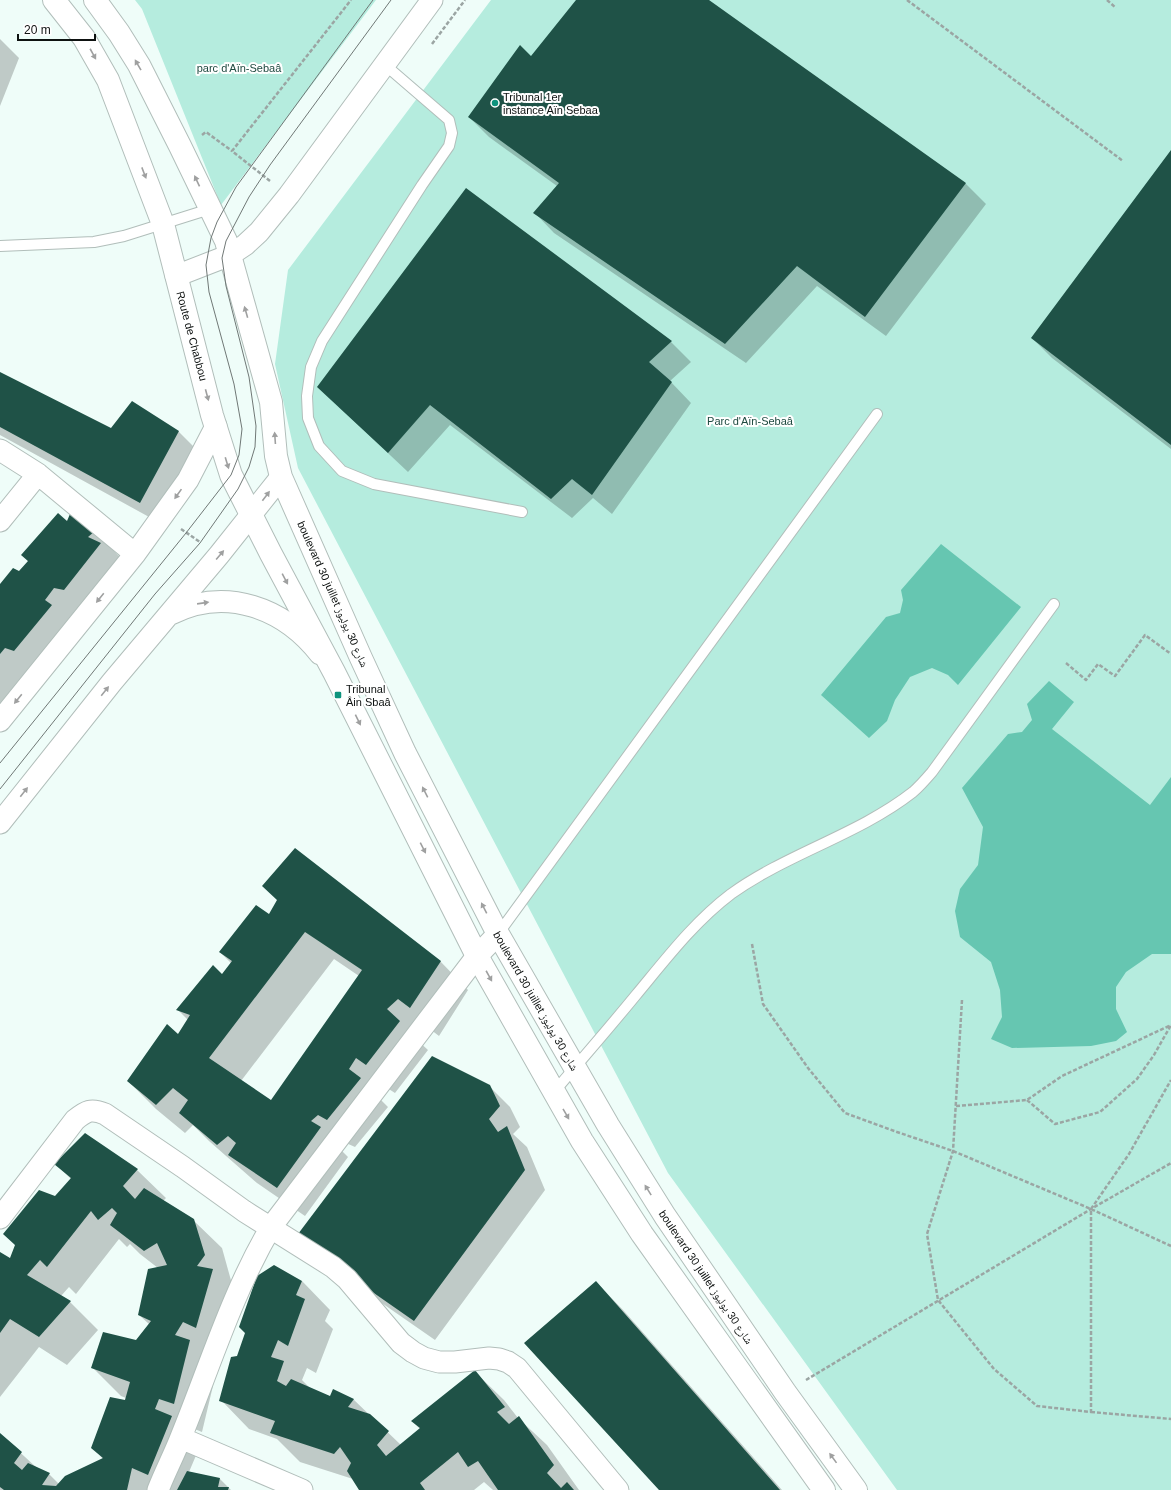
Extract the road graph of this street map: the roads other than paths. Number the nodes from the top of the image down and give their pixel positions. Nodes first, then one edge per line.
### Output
1 (54, 0) edge
2 (95, 0) edge
3 (432, 0) edge
4 (384, 64) junction
5 (210, 209) junction
6 (163, 224) junction
7 (0, 246) edge
8 (230, 255) junction
9 (176, 276) junction
10 (877, 414) dead end
11 (216, 426) junction
12 (0, 450) edge
13 (38, 474) junction
14 (280, 477) junction
15 (522, 512) dead end
16 (252, 515) junction
17 (0, 521) edge
18 (135, 554) junction
19 (1054, 604) dead end
20 (167, 616) junction
21 (334, 672) junction
22 (0, 720) edge
23 (0, 823) edge
24 (498, 934) junction
25 (477, 956) junction
26 (574, 1068) junction
27 (554, 1093) junction
28 (0, 1218) edge
29 (271, 1227) junction
30 (181, 1438) junction
31 (158, 1490) edge
32 (302, 1490) edge
33 (618, 1490) edge
34 (824, 1490) edge
35 (856, 1490) edge

1 -> 6 street, Route de Chabbou
5 -> 2 street
3 - 4 street
4 - 8 street
4 - 15 lane
5 - 6 lane
5 - 8 street
6 - 7 lane
6 - 9 street, Route de Chabbou
8 - 9 street
14 -> 8 street
9 -> 11 street, Route de Chabbou
10 - 24 lane
11 -> 16 street, Route de Chabbou
11 -> 18 street
12 - 13 street
13 - 17 street
13 - 18 street
16 -> 14 street
24 -> 14 street, boulevard 30 juillet شارع 30 يوليوز
20 -> 16 street
16 -> 21 street, Route de Chabbou
18 -> 22 street
19 - 26 lane
20 -> 21 street
23 -> 20 street
21 -> 25 street
24 - 25 street
24 - 26 street, boulevard 30 juillet شارع 30 يوليوز
25 -> 27 street
25 - 29 street
26 - 27 lane
35 -> 26 street, boulevard 30 juillet شارع 30 يوليوز
27 -> 34 street
28 - 29 street
29 - 30 street
29 - 33 street
30 - 31 street
30 - 32 street

